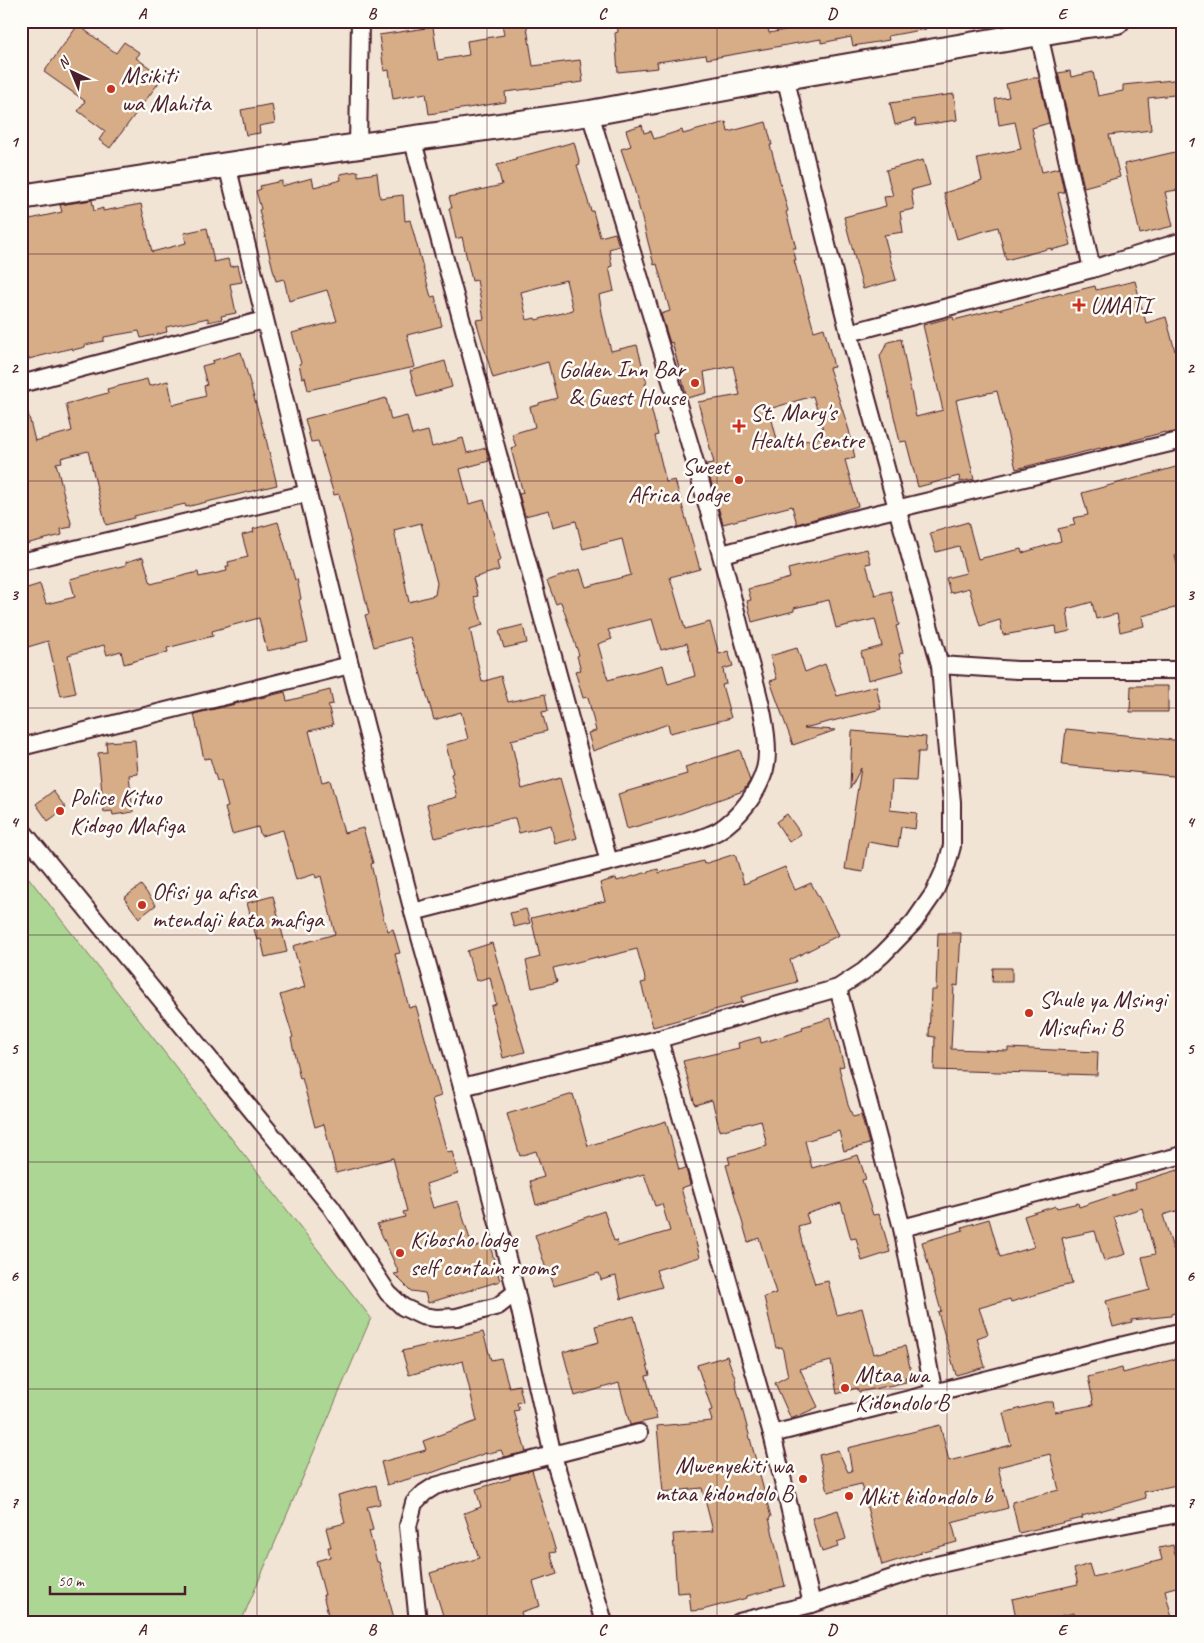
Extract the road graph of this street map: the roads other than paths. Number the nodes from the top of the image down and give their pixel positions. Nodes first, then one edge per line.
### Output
1 (360, 21) edge
2 (1117, 21) edge
3 (1039, 34) junction
4 (785, 77) junction
5 (590, 113) junction
6 (412, 138) junction
7 (358, 148) junction
8 (226, 165) junction
9 (21, 197) edge
10 (1183, 241) edge
11 (1092, 269) junction
12 (264, 320) junction
13 (849, 332) junction
14 (21, 384) edge
15 (1183, 440) edge
16 (308, 493) junction
17 (897, 509) junction
18 (722, 554) junction
19 (21, 562) edge
20 (350, 665) junction
21 (940, 665) junction
22 (1183, 670) edge
23 (21, 747) edge
24 (21, 829) edge
25 (609, 862) junction
26 (413, 912) junction
27 (838, 988) junction
28 (658, 1039) junction
29 (462, 1086) junction
30 (1183, 1155) edge
31 (902, 1228) junction
32 (516, 1292) junction
33 (1183, 1331) edge
34 (934, 1394) junction
35 (639, 1433) dead end
36 (772, 1434) junction
37 (553, 1456) junction
38 (1183, 1513) edge
39 (812, 1604) junction
40 (418, 1622) edge
41 (604, 1622) edge
42 (739, 1622) edge

1 - 7 street
2 - 3 street
3 - 4 street
3 - 11 street
4 - 5 street
4 - 13 street
5 - 6 street
5 - 18 street
6 - 7 street
6 - 25 street
7 - 8 street
8 - 9 street
8 - 12 street
10 - 11 street
11 - 13 street
12 - 14 street
12 - 16 street
13 - 17 street
15 - 17 street
16 - 19 street
16 - 20 street
17 - 18 street
17 - 21 street
18 - 25 street
20 - 23 street
20 - 26 street
21 - 22 street
21 - 27 street
24 - 32 street
25 - 26 street
26 - 29 street
27 - 28 street
27 - 31 street
28 - 29 street
28 - 36 street
29 - 32 street
30 - 31 street
31 - 34 street
32 - 37 street
33 - 34 street
34 - 36 street
35 - 37 street
36 - 39 street
37 - 40 street
37 - 41 street
38 - 39 street
39 - 42 street

